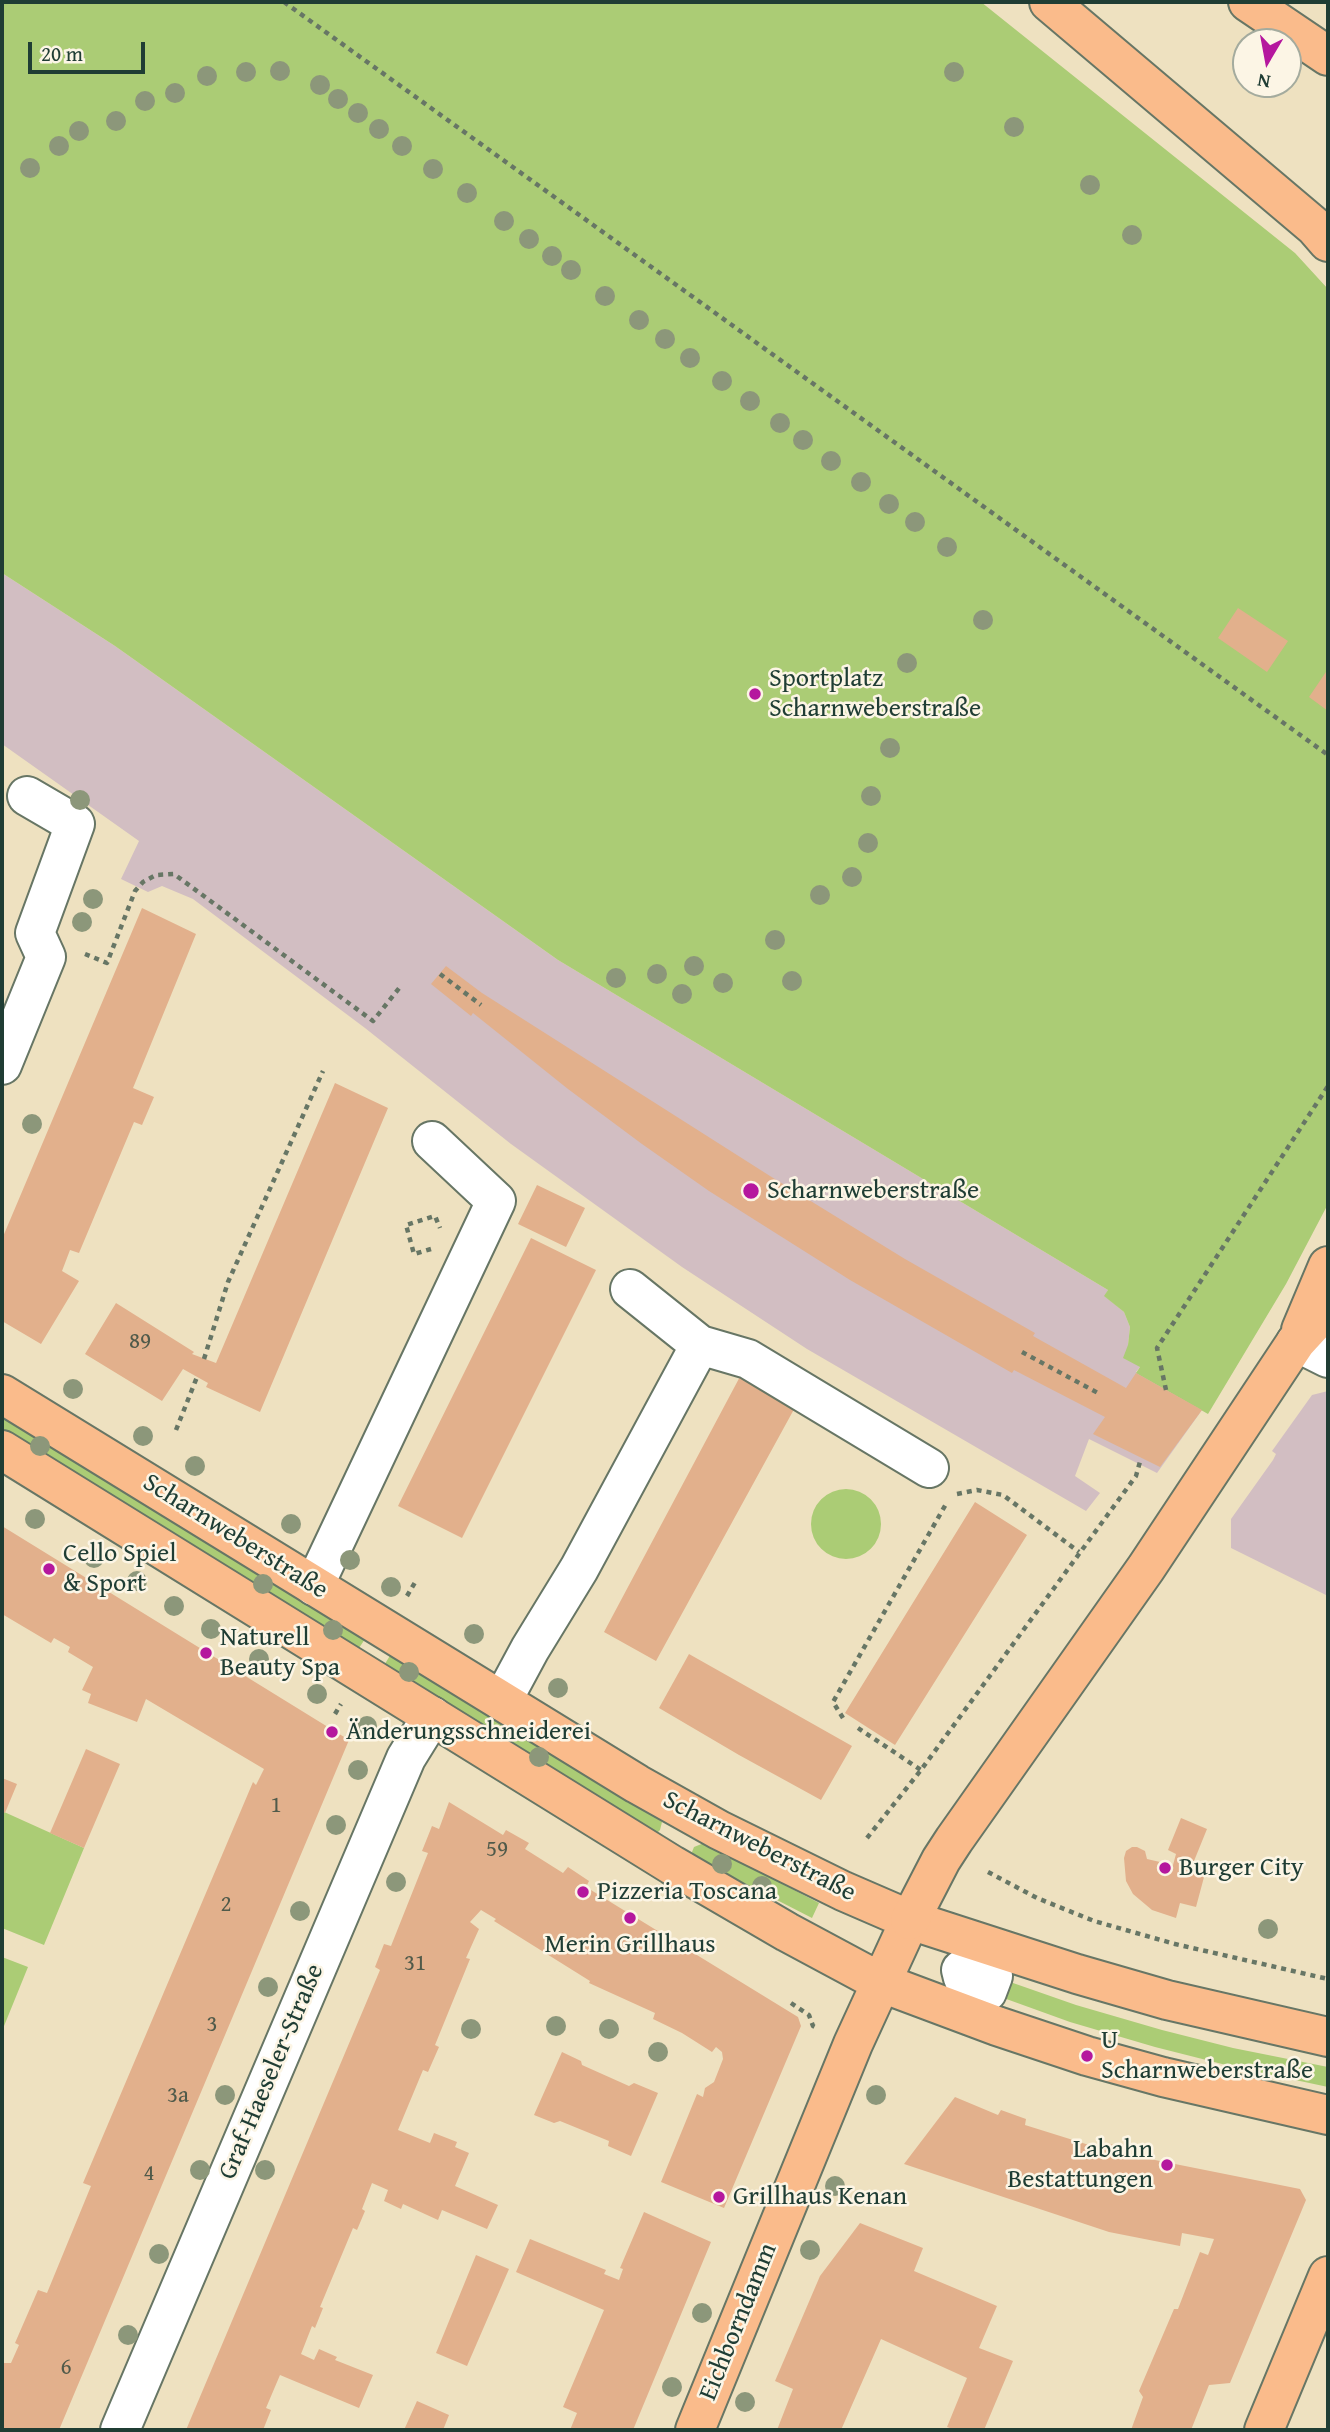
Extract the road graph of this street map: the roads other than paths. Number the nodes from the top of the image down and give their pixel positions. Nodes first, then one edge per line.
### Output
1 (1049, 2) edge
2 (1248, 2) edge
3 (1328, 56) edge
4 (1328, 242) edge
5 (27, 796) dead end
6 (2, 1065) edge
7 (432, 1141) dead end
8 (1328, 1266) edge
9 (629, 1289) dead end
10 (1328, 1307) edge
11 (701, 1345) junction
12 (1312, 1350) edge
13 (2, 1394) edge
14 (2, 1450) edge
15 (929, 1468) dead end
16 (314, 1586) junction
17 (502, 1701) junction
18 (432, 1716) junction
19 (910, 1920) junction
20 (882, 1983) junction
21 (1328, 2037) edge
22 (1328, 2115) edge
23 (1328, 2276) edge
24 (120, 2430) edge
25 (695, 2430) edge
26 (1264, 2430) edge

1 - 4 main road
2 - 3 main road
5 - 6 street
7 - 16 street
8 - 12 main road
9 - 11 street
10 - 12 main road
11 - 15 street
11 - 17 street
12 - 19 main road
13 - 16 main road, Scharnweberstraße
14 - 18 main road, Scharnweberstraße
16 - 17 main road, Scharnweberstraße
17 - 19 main road, Scharnweberstraße
18 - 20 main road, Scharnweberstraße
18 - 24 street, Graf-Haeseler-Straße
19 - 20 main road
19 - 21 main road, Scharnweberstraße
20 - 22 main road, Scharnweberstraße
20 - 25 main road, Eichborndamm
23 - 26 main road

